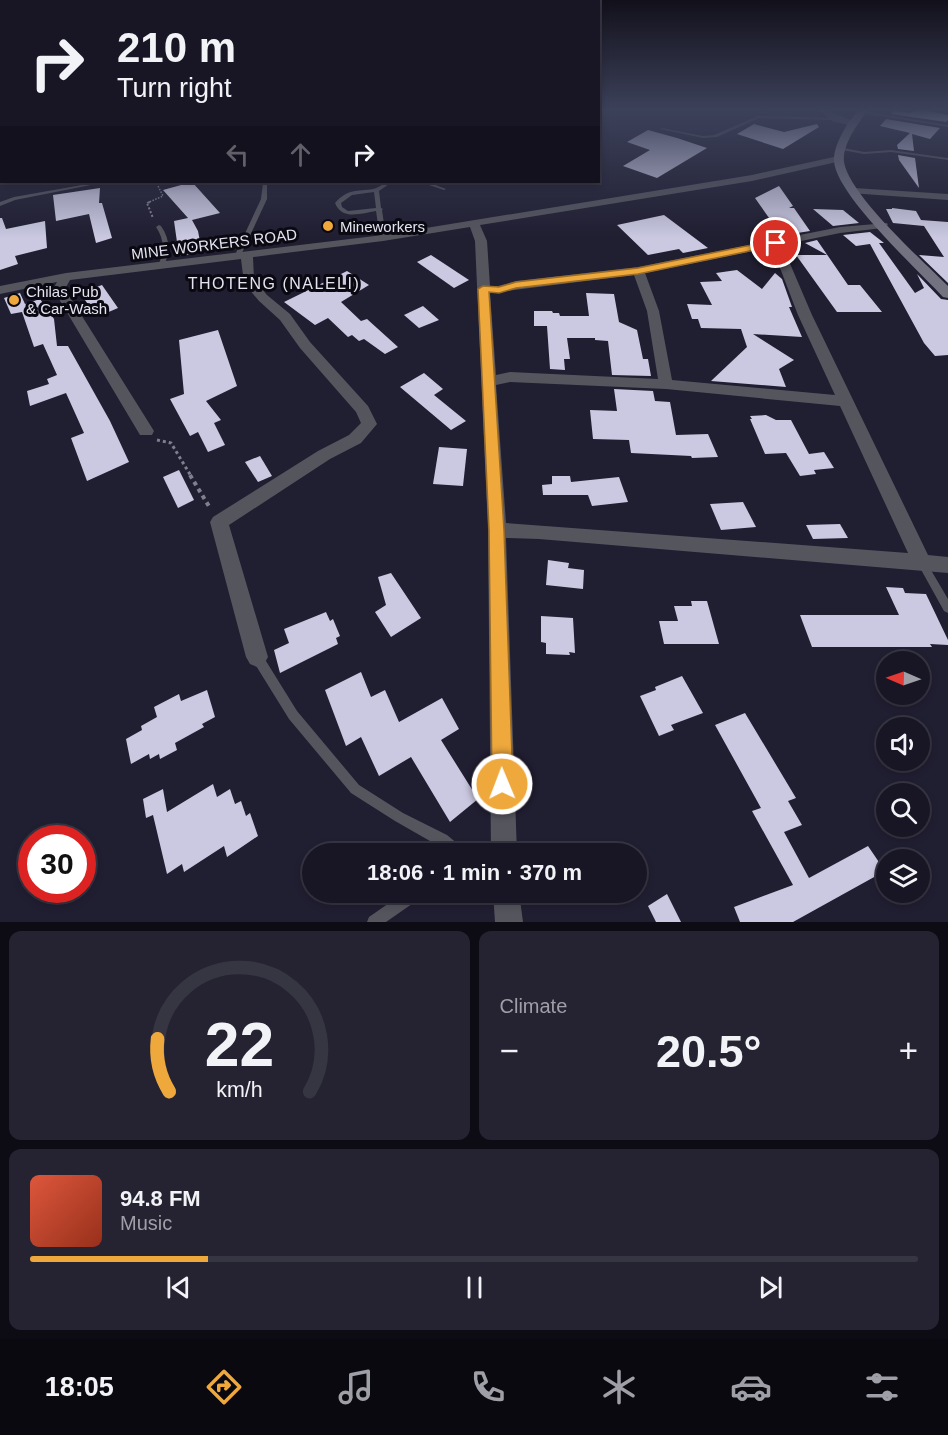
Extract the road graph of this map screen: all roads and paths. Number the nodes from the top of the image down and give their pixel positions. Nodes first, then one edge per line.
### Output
1 (877, 152) edge
2 (898, 152) edge
3 (841, 154) junction
4 (948, 159) edge
5 (99, 183) edge
6 (157, 183) edge
7 (388, 183) edge
8 (430, 183) edge
9 (265, 184) dead end
10 (444, 189) dead end
11 (375, 190) junction
12 (854, 191) junction
13 (948, 197) edge
14 (0, 204) edge
15 (380, 209) junction
16 (473, 222) junction
17 (883, 225) junction
18 (159, 227) joint
19 (383, 238) junction
20 (776, 243) junction
21 (243, 254) junction
22 (161, 266) junction
23 (638, 271) junction
24 (66, 277) junction
25 (944, 284) edge
26 (483, 289) junction
27 (0, 290) edge
28 (948, 294) edge
29 (489, 381) junction
30 (666, 384) junction
31 (844, 401) junction
32 (146, 431) joint
33 (219, 522) junction
34 (497, 530) junction
35 (922, 562) junction
36 (948, 566) edge
37 (948, 608) edge
38 (257, 657) joint
39 (446, 843) edge
40 (504, 843) edge
41 (401, 903) edge
42 (507, 903) edge
43 (374, 922) edge
44 (509, 922) edge

1 - 3 lane
2 - 4 lane
3 - 12 street
3 - 16 street, MINE WORKERS ROAD
5 - 14 lane
6 - 18 path
7 - 11 lane
8 - 10 lane
9 - 21 lane
11 - 15 lane
11 - 15 lane
12 - 13 street
12 - 17 street
15 - 19 lane
16 - 19 street, MINE WORKERS ROAD
16 - 26 street
17 - 20 street
17 - 25 street
18 - 22 lane
19 - 21 street, MINE WORKERS ROAD
20 - 23 street
20 - 31 street
21 - 22 street, MINE WORKERS ROAD
21 - 33 street
22 - 24 street, MINE WORKERS ROAD
23 - 26 street
23 - 30 street
24 - 27 street, MINE WORKERS ROAD
24 - 32 street
25 - 28 street
26 - 29 street
29 - 30 street
29 - 34 street
30 - 31 street
31 - 35 street
32 - 33 path
33 - 38 street
34 - 35 street
34 - 40 street
35 - 36 street
35 - 37 lane
38 - 39 lane
41 - 43 lane
42 - 44 street

